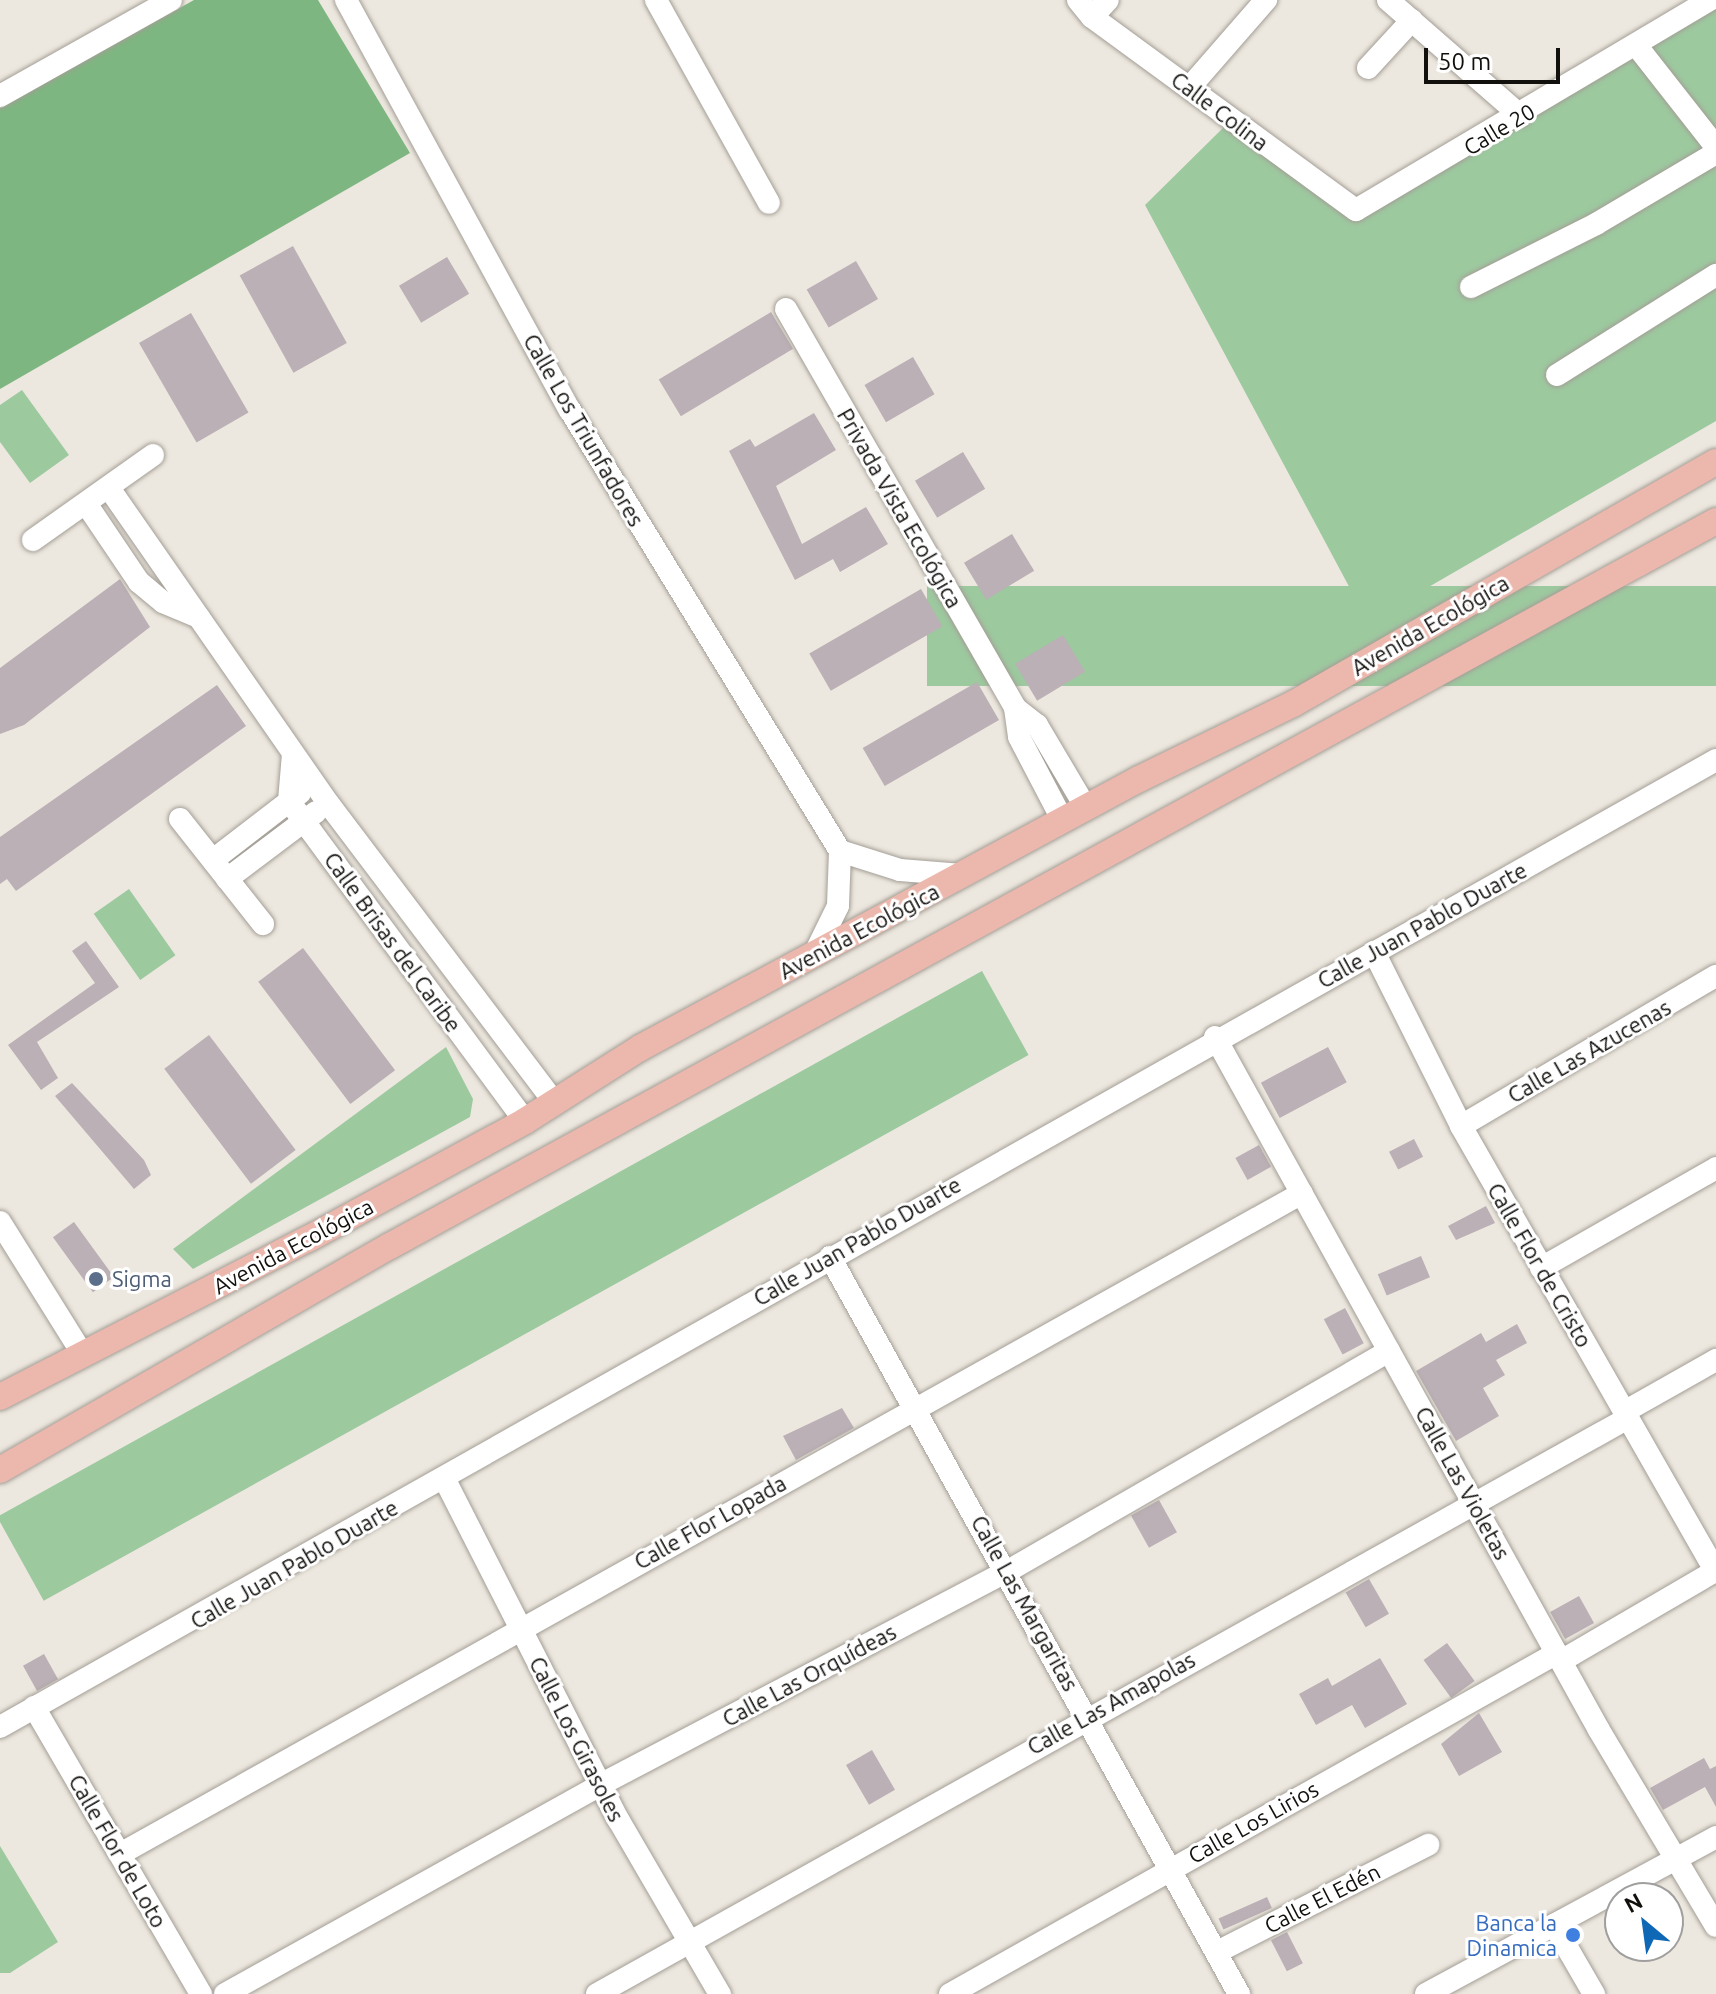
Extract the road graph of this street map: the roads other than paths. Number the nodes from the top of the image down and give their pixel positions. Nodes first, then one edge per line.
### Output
1 (171, 0) edge
2 (346, 0) edge
3 (656, 0) edge
4 (1108, 0) edge
5 (1266, 0) edge
6 (1388, 0) edge
7 (1710, 0) edge
8 (135, 8) edge
9 (1085, 9) edge
10 (1412, 20) junction
11 (1636, 45) junction
12 (1368, 68) dead end
13 (1190, 87) junction
14 (0, 96) edge
15 (1521, 116) junction
16 (1716, 147) edge
17 (1716, 153) edge
18 (769, 203) dead end
19 (1369, 206) joint
20 (1716, 275) edge
21 (1471, 287) dead end
22 (786, 309) dead end
23 (1557, 375) dead end
24 (153, 455) dead end
25 (1716, 462) edge
26 (109, 488) junction
27 (87, 505) junction
28 (1716, 521) edge
29 (33, 540) dead end
30 (199, 617) junction
31 (1015, 708) junction
32 (293, 754) junction
33 (1716, 760) edge
34 (313, 782) junction
35 (289, 801) junction
36 (328, 803) junction
37 (1086, 808) junction
38 (180, 819) dead end
39 (304, 821) junction
40 (1063, 821) junction
41 (840, 851) junction
42 (213, 860) junction
43 (962, 875) junction
44 (227, 879) junction
45 (263, 924) dead end
46 (1374, 952) junction
47 (814, 956) junction
48 (1716, 976) edge
49 (1215, 1037) junction
50 (555, 1103) junction
51 (525, 1121) junction
52 (1461, 1126) junction
53 (1716, 1168) edge
54 (1302, 1193) junction
55 (0, 1222) edge
56 (830, 1257) junction
57 (1541, 1268) junction
58 (1389, 1351) junction
59 (83, 1355) junction
60 (1716, 1360) edge
61 (0, 1397) edge
62 (916, 1409) junction
63 (1626, 1415) junction
64 (0, 1470) edge
65 (444, 1478) junction
66 (1472, 1501) junction
67 (1715, 1567) edge
68 (1008, 1571) junction
69 (519, 1626) junction
70 (1559, 1657) junction
71 (34, 1707) junction
72 (1088, 1715) junction
73 (0, 1727) edge
74 (600, 1785) junction
75 (1716, 1837) edge
76 (1428, 1845) dead end
77 (120, 1854) junction
78 (1676, 1859) junction
79 (1172, 1868) junction
80 (1554, 1925) junction
81 (1716, 1926) edge
82 (690, 1943) junction
83 (1217, 1952) junction
84 (1431, 1993) edge
85 (201, 1994) edge
86 (225, 1994) edge
87 (597, 1994) edge
88 (720, 1994) edge
89 (950, 1994) edge
90 (1239, 1994) edge
91 (1594, 1994) edge

1 - 8 street
2 - 41 street, Calle Los Triunfadores
3 - 18 street
4 - 9 street
5 - 13 street
6 - 10 street
7 - 11 street, Calle 20
8 - 14 street
9 - 13 street, Calle Colina
10 - 12 street
10 - 15 street
11 - 15 street, Calle 20
11 - 16 street
13 - 19 street, Calle Colina
15 - 19 street, Calle 20
17 - 21 street
20 - 23 street
22 - 31 street, Privada Vista Ecológica
24 - 26 street
25 - 37 main road, Avenida Ecológica
26 - 27 street
26 - 30 street, Calle Brisas del Caribe
27 - 29 street
27 - 30 street
28 - 64 main road
30 - 32 street, Calle Brisas del Caribe
31 - 37 street, Privada Vista Ecológica
31 - 40 street, Privada Vista Ecológica
32 - 34 street, Calle Brisas del Caribe
32 - 35 street
33 - 46 street, Calle Juan Pablo Duarte
34 - 35 street
34 - 36 street, Calle Brisas del Caribe
35 - 39 street, Calle Brisas del Caribe
35 - 42 street
36 - 39 street
36 - 50 street, Calle Brisas del Caribe
37 - 40 main road, Avenida Ecológica
38 - 42 street
39 - 44 street
39 - 51 street, Calle Brisas del Caribe
40 - 43 main road, Avenida Ecológica
41 - 43 street
41 - 47 street
42 - 44 street
43 - 47 main road, Avenida Ecológica
44 - 45 street
46 - 49 street, Calle Juan Pablo Duarte
46 - 52 street, Calle Flor de Cristo
47 - 50 main road, Avenida Ecológica
48 - 52 street, Calle Las Azucenas
49 - 54 street, Calle Las Violetas
49 - 56 street, Calle Juan Pablo Duarte
50 - 51 main road, Avenida Ecológica
51 - 59 main road, Avenida Ecológica
52 - 57 street, Calle Flor de Cristo
53 - 57 street
54 - 58 street, Calle Las Violetas
54 - 62 street, Calle Flor Lopada
55 - 59 street
56 - 62 street, Calle Las Margaritas
56 - 65 street, Calle Juan Pablo Duarte
57 - 63 street, Calle Flor de Cristo
58 - 66 street, Calle Las Violetas
58 - 68 street, Calle Las Orquídeas
59 - 61 main road, Avenida Ecológica
60 - 63 street, Calle Las Amapolas
62 - 68 street, Calle Las Margaritas
62 - 69 street, Calle Flor Lopada
63 - 66 street, Calle Las Amapolas
63 - 67 street, Calle Flor de Cristo
65 - 69 street, Calle Los Girasoles
65 - 71 street, Calle Juan Pablo Duarte
66 - 70 street, Calle Las Violetas
66 - 72 street, Calle Las Amapolas
67 - 70 street, Calle Los Lirios
68 - 72 street, Calle Las Margaritas
68 - 74 street, Calle Las Orquídeas
69 - 74 street, Calle Los Girasoles
69 - 77 street, Calle Flor Lopada
70 - 78 street, Calle Las Violetas
70 - 79 street, Calle Los Lirios
71 - 73 street, Calle Juan Pablo Duarte
71 - 77 street, Calle Flor de Loto
72 - 79 street, Calle Las Margaritas
72 - 82 street, Calle Las Amapolas
74 - 82 street, Calle Los Girasoles
74 - 86 street, Calle Las Orquídeas
75 - 78 street
76 - 83 street, Calle El Edén
77 - 85 street, Calle Flor de Loto
78 - 80 street
78 - 81 street, Calle Las Violetas
79 - 83 street, Calle Las Margaritas
79 - 89 street, Calle Los Lirios
80 - 84 street
80 - 91 street
82 - 87 street, Calle Las Amapolas
82 - 88 street, Calle Los Girasoles
83 - 90 street, Calle Las Margaritas

